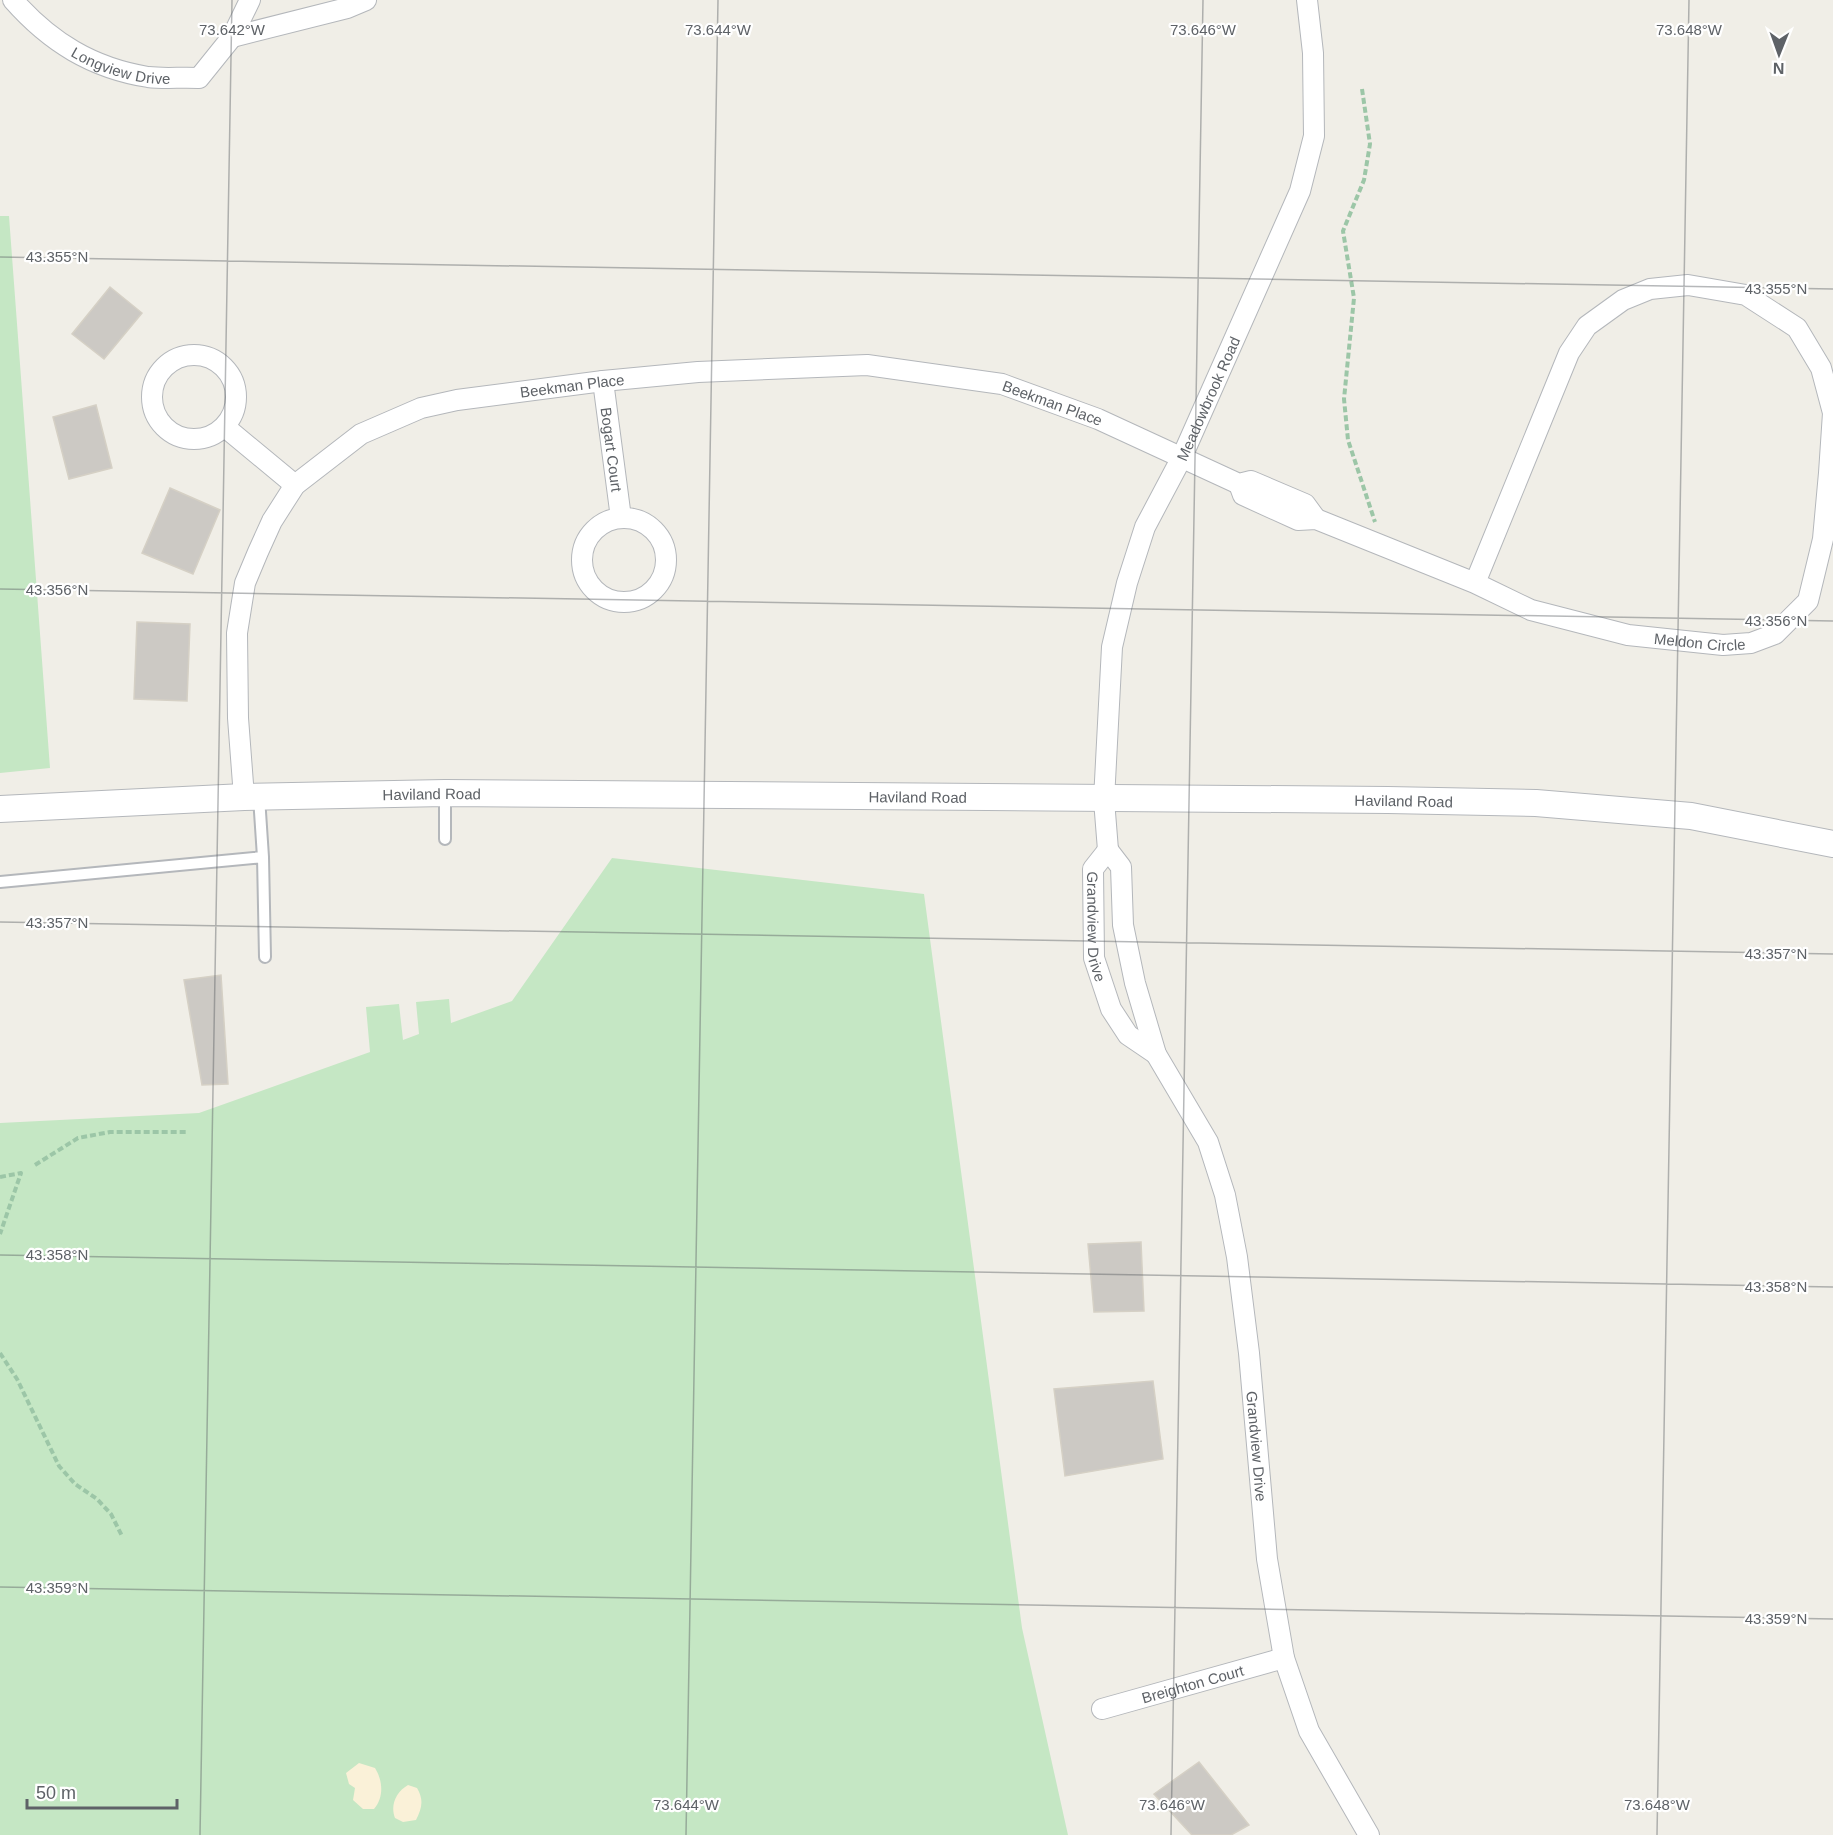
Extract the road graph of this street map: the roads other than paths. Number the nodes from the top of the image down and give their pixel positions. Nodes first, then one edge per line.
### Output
1 (13, 0) edge
2 (250, 0) edge
3 (366, 0) edge
4 (1307, 0) edge
5 (232, 37) junction
6 (603, 381) junction
7 (225, 426) junction
8 (1181, 459) junction
9 (295, 485) junction
10 (621, 518) junction
11 (1475, 583) junction
12 (445, 793) junction
13 (251, 797) junction
14 (1104, 800) junction
15 (0, 809) edge
16 (445, 839) dead end
17 (1833, 844) edge
18 (1108, 850) junction
19 (263, 857) junction
20 (0, 882) edge
21 (265, 957) dead end
22 (1156, 1054) junction
23 (1284, 1659) junction
24 (1102, 1709) dead end
25 (1369, 1835) edge

1 - 5 street, Longview Drive
2 - 5 street, Longview Drive
3 - 5 street
4 - 8 street, Meadowbrook Road
6 - 8 street, Beekman Place
6 - 9 street, Beekman Place
6 - 10 street, Bogart Court
7 - 7 street
7 - 9 street
8 - 11 street, Meldon Circle
8 - 14 street, Meadowbrook Road
9 - 13 street, Beekman Place
10 - 10 street
11 - 11 street, Meldon Circle
12 - 13 street, Haviland Road
12 - 14 street, Haviland Road
12 - 16 lane
13 - 15 street, Haviland Road
13 - 19 lane
14 - 17 street, Haviland Road
14 - 18 street, Meadowbrook Road
18 - 22 street, Grandview Drive
18 - 22 street, Grandview Drive
19 - 20 lane
19 - 21 lane
22 - 23 street, Grandview Drive
23 - 24 street, Breighton Court
23 - 25 street, Grandview Drive

